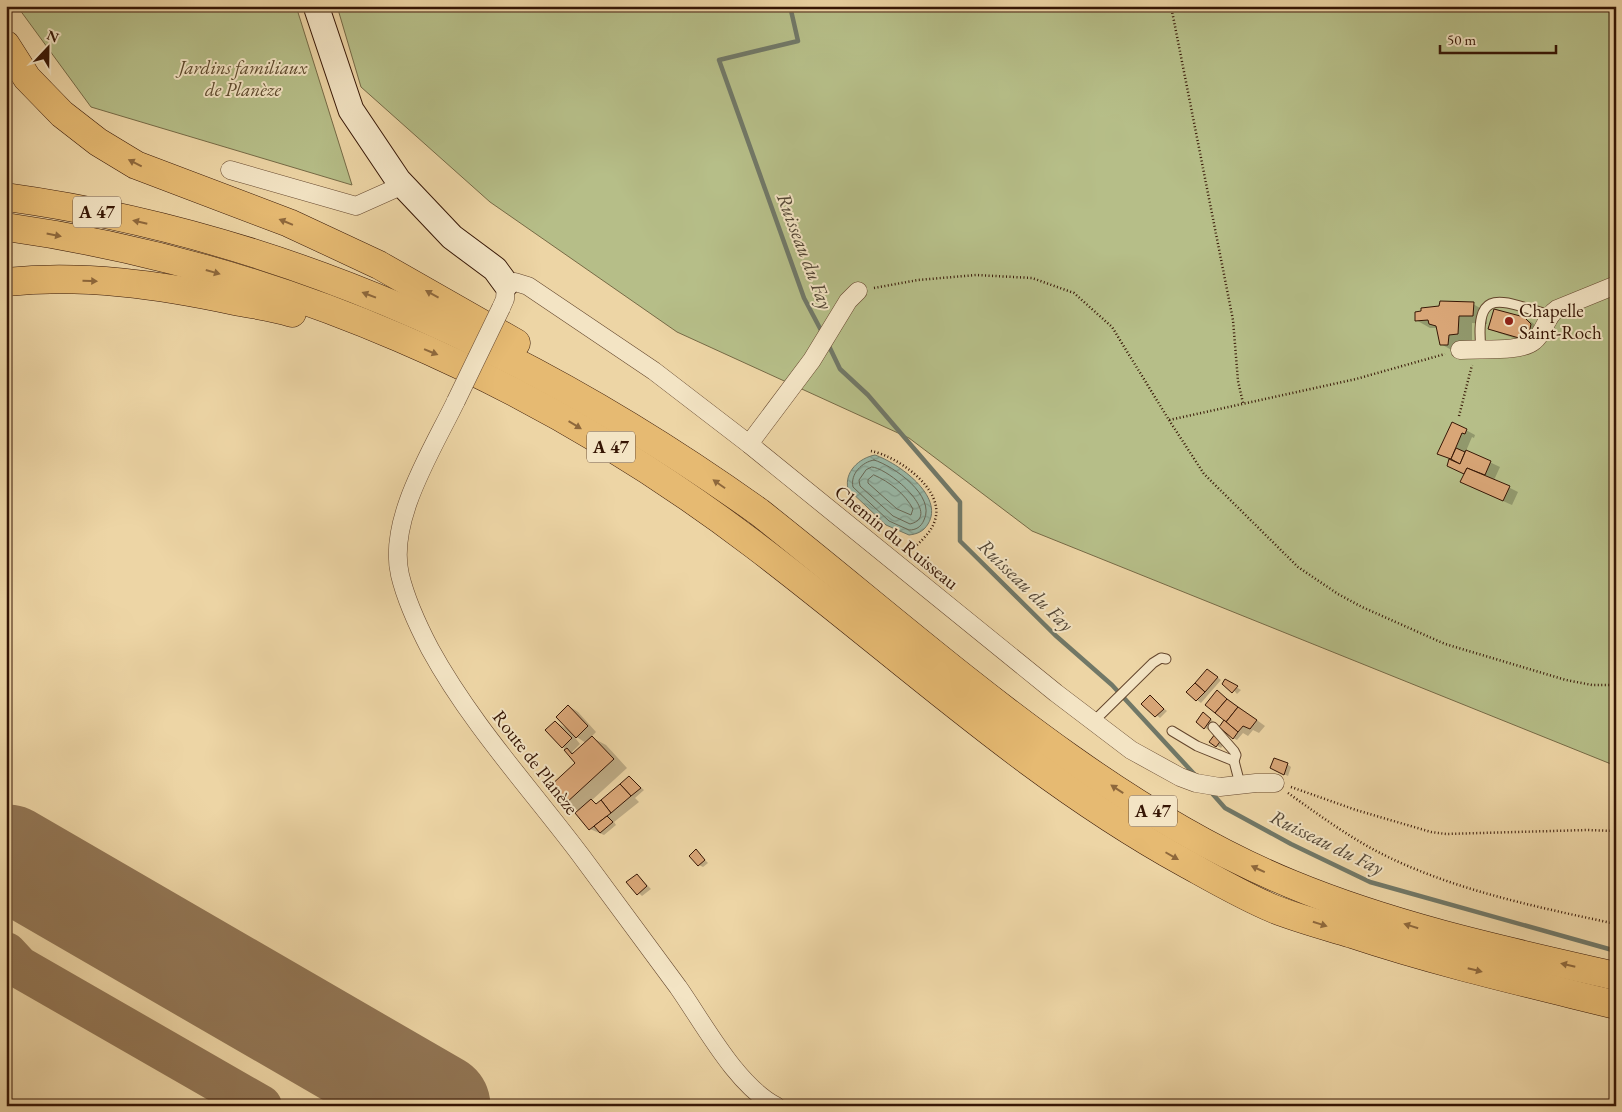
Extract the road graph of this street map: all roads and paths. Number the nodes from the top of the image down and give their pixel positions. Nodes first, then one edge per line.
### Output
1 (316, 6) edge
2 (1171, 6) edge
3 (6, 45) edge
4 (230, 170) dead end
5 (403, 186) junction
6 (6, 196) edge
7 (6, 227) edge
8 (6, 282) edge
9 (506, 284) junction
10 (1616, 285) edge
11 (858, 292) joint
12 (1550, 315) junction
13 (401, 340) junction
14 (1471, 349) junction
15 (571, 391) junction
16 (1243, 403) junction
17 (1459, 416) dead end
18 (1169, 420) junction
19 (748, 444) junction
20 (871, 451) dead end
21 (898, 566) junction
22 (1166, 659) dead end
23 (1616, 685) edge
24 (1093, 722) junction
25 (1213, 727) dead end
26 (1172, 731) dead end
27 (1234, 761) junction
28 (1275, 783) junction
29 (1240, 784) junction
30 (1616, 831) edge
31 (1616, 924) edge
32 (1616, 976) edge
33 (1616, 1005) edge
34 (776, 1106) edge

1 - 5 street
2 - 16 path
15 -> 3 highway
4 - 5 street
5 - 9 street
15 -> 6 highway, A 47
7 -> 13 highway, A 47
8 -> 13 highway
9 - 19 street, Chemin du Ruisseau
9 - 34 street, Route de Planèze, bridge
10 - 12 street
11 - 18 path
11 - 19 street
12 - 14 street
12 - 14 lane
13 -> 33 highway, A 47
14 - 16 path
14 - 17 path
32 -> 15 highway, A 47
16 - 18 path
18 - 23 path
19 - 21 street, Chemin du Ruisseau
20 - 21 path
21 - 24 street, Chemin du Ruisseau
22 - 24 lane
24 - 29 street, Chemin du Ruisseau
25 - 27 lane
26 - 27 lane
27 - 29 lane
28 - 29 street, Chemin du Ruisseau
28 - 30 path
28 - 31 path

